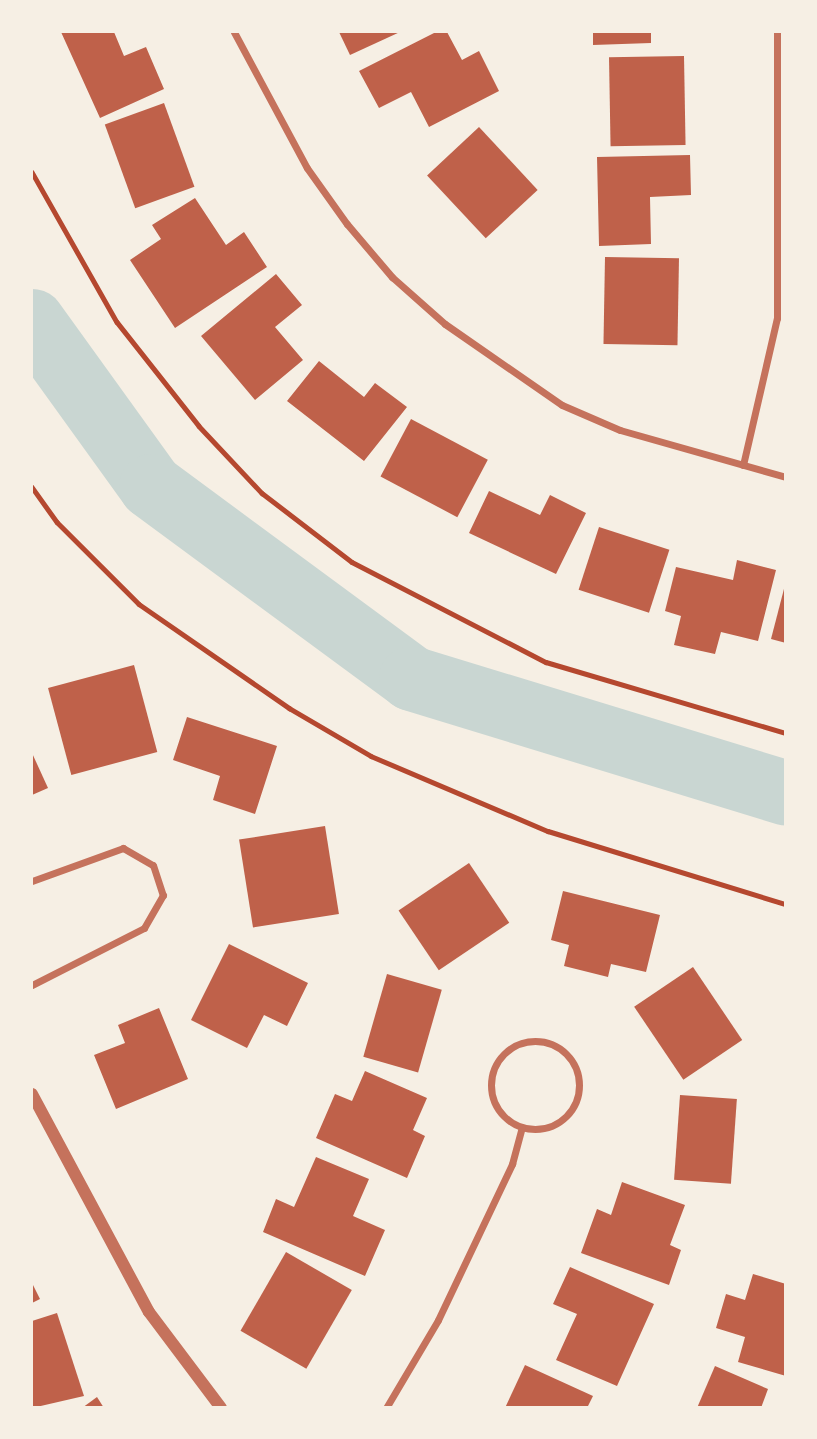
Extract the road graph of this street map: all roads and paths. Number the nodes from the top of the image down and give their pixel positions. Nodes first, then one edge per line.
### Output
1 (234, 32) edge
2 (778, 32) edge
3 (32, 172) edge
4 (743, 465) junction
5 (786, 477) edge
6 (32, 487) edge
7 (786, 733) edge
8 (32, 881) edge
9 (786, 904) edge
10 (32, 985) edge
11 (32, 1094) edge
12 (522, 1127) junction
13 (221, 1408) edge
14 (386, 1408) edge

1 - 4 street
2 - 4 street
3 - 7 path
4 - 5 street
6 - 9 path
8 - 10 street
11 - 13 street
12 - 12 street
12 - 14 street

